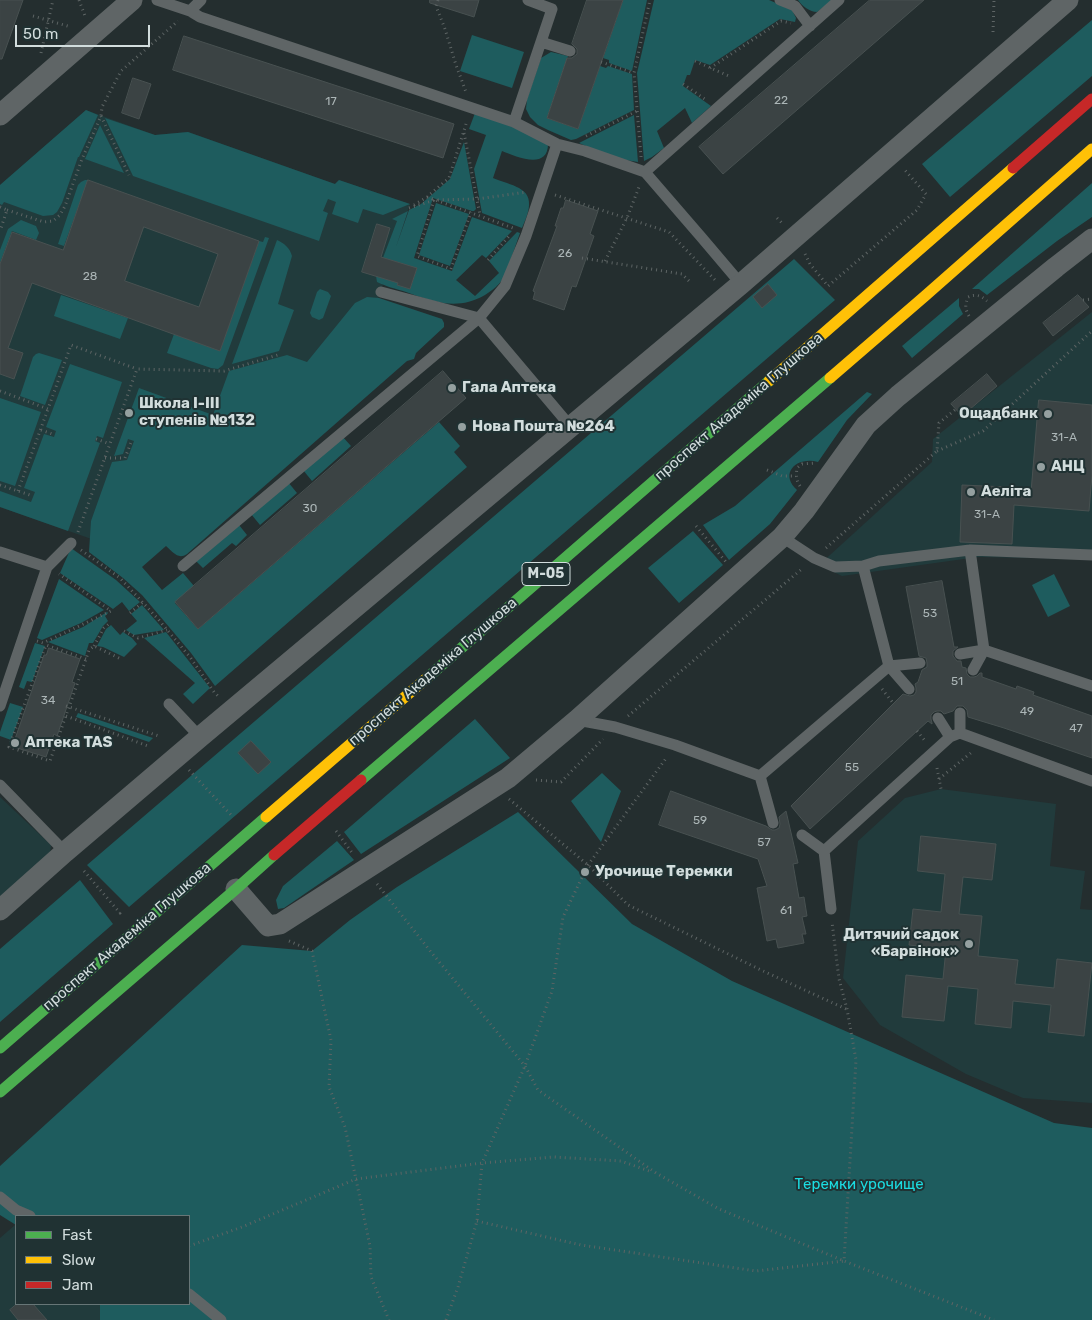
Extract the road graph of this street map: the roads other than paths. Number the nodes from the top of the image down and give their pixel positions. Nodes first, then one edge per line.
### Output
1 (132, 0) edge
2 (156, 0) edge
3 (201, 0) edge
4 (780, 0) edge
5 (840, 0) edge
6 (1068, 0) edge
7 (532, 1) edge
8 (190, 11) junction
9 (810, 26) junction
10 (541, 42) junction
11 (570, 51) dead end
12 (1092, 99) edge
13 (0, 115) edge
14 (514, 122) junction
15 (557, 144) junction
16 (1092, 149) edge
17 (644, 172) junction
18 (1092, 239) edge
19 (735, 289) junction
20 (381, 292) dead end
21 (479, 318) junction
22 (571, 427) junction
23 (782, 537) junction
24 (71, 543) road end
25 (970, 550) junction
26 (0, 552) edge
27 (1092, 555) edge
28 (183, 566) dead end
29 (863, 566) junction
30 (47, 567) junction
31 (984, 650) junction
32 (960, 654) dead end
33 (920, 663) dead end
34 (889, 666) junction
35 (973, 670) dead end
36 (5, 673) edge
37 (1092, 686) edge
38 (909, 689) dead end
39 (169, 704) dead end
40 (0, 706) edge
41 (960, 713) dead end
42 (938, 718) dead end
43 (577, 720) junction
44 (955, 735) junction
45 (200, 737) junction
46 (760, 776) junction
47 (1092, 781) edge
48 (0, 785) edge
49 (773, 823) dead end
50 (802, 835) dead end
51 (824, 851) junction
52 (65, 852) junction
53 (236, 890) junction
54 (831, 908) road end
55 (0, 910) edge
56 (0, 1048) edge
57 (0, 1092) edge
58 (2, 1203) edge
59 (28, 1215) edge
60 (190, 1295) edge
61 (221, 1320) edge

1 - 13 street
2 - 8 lane
3 - 8 lane
4 - 9 lane
5 - 9 lane
6 - 19 street
7 - 10 lane
8 - 14 lane
9 - 17 lane
10 - 11 lane
10 - 14 lane
12 - 56 highway, проспект Академіка Глушкова / М-05
14 - 15 lane
15 - 17 lane
15 - 21 lane
16 - 53 highway, М-05
17 - 19 lane
18 - 23 street
19 - 22 street
20 - 21 lane
21 - 22 lane
21 - 28 lane
22 - 45 street
23 - 29 lane
23 - 43 street
24 - 30 lane
25 - 27 lane
25 - 29 lane
25 - 31 lane
26 - 30 lane
29 - 34 lane
30 - 36 lane
31 - 32 lane
31 - 35 lane
31 - 37 lane
33 - 34 lane
34 - 38 lane
34 - 46 lane
36 - 40 lane
39 - 45 lane
41 - 44 lane
42 - 44 lane
43 - 46 lane
43 - 53 street
44 - 47 lane
44 - 51 lane
45 - 52 street
46 - 49 lane
48 - 52 lane
50 - 51 lane
51 - 54 lane
52 - 55 street
53 - 57 highway, М-05
58 - 59 lane
60 - 61 lane

